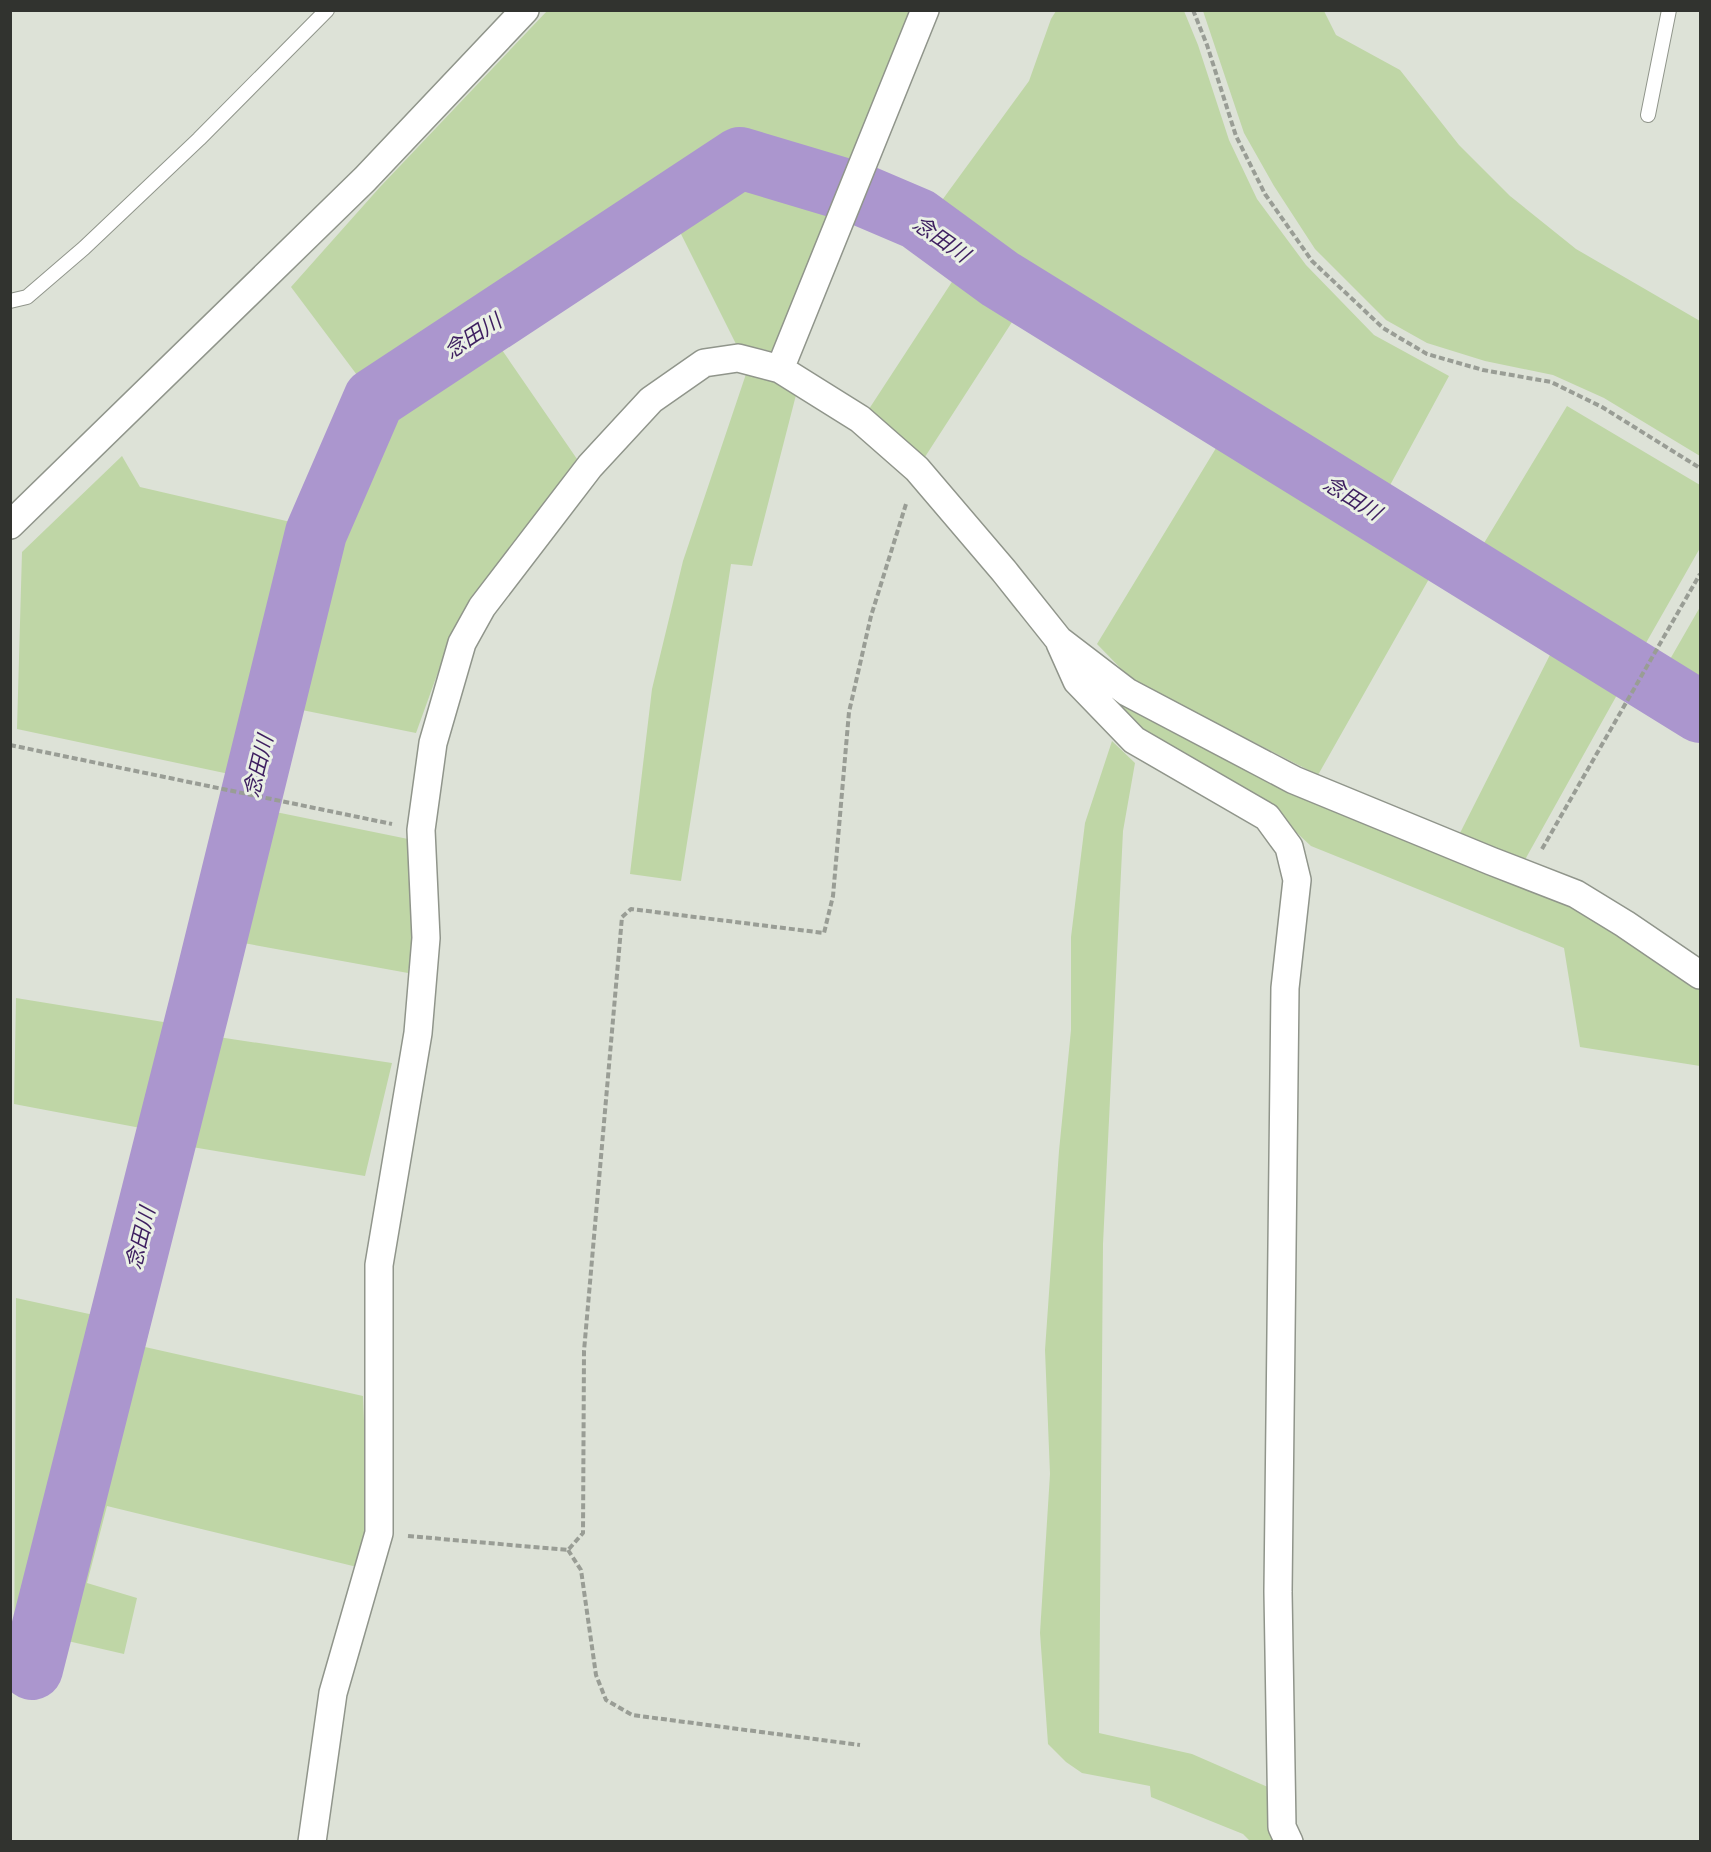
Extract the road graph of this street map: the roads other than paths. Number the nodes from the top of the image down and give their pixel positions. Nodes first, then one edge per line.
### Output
1 (327, 10) edge
2 (525, 10) edge
3 (925, 10) edge
4 (1670, 10) edge
5 (1648, 116) dead end
6 (10, 301) edge
7 (780, 369) junction
8 (10, 525) edge
9 (1059, 640) junction
10 (1701, 975) edge
11 (312, 1842) edge
12 (1288, 1842) edge

1 - 6 lane
2 - 8 street
3 - 7 street
4 - 5 lane
7 - 9 street
7 - 11 street
9 - 10 street
9 - 12 street

